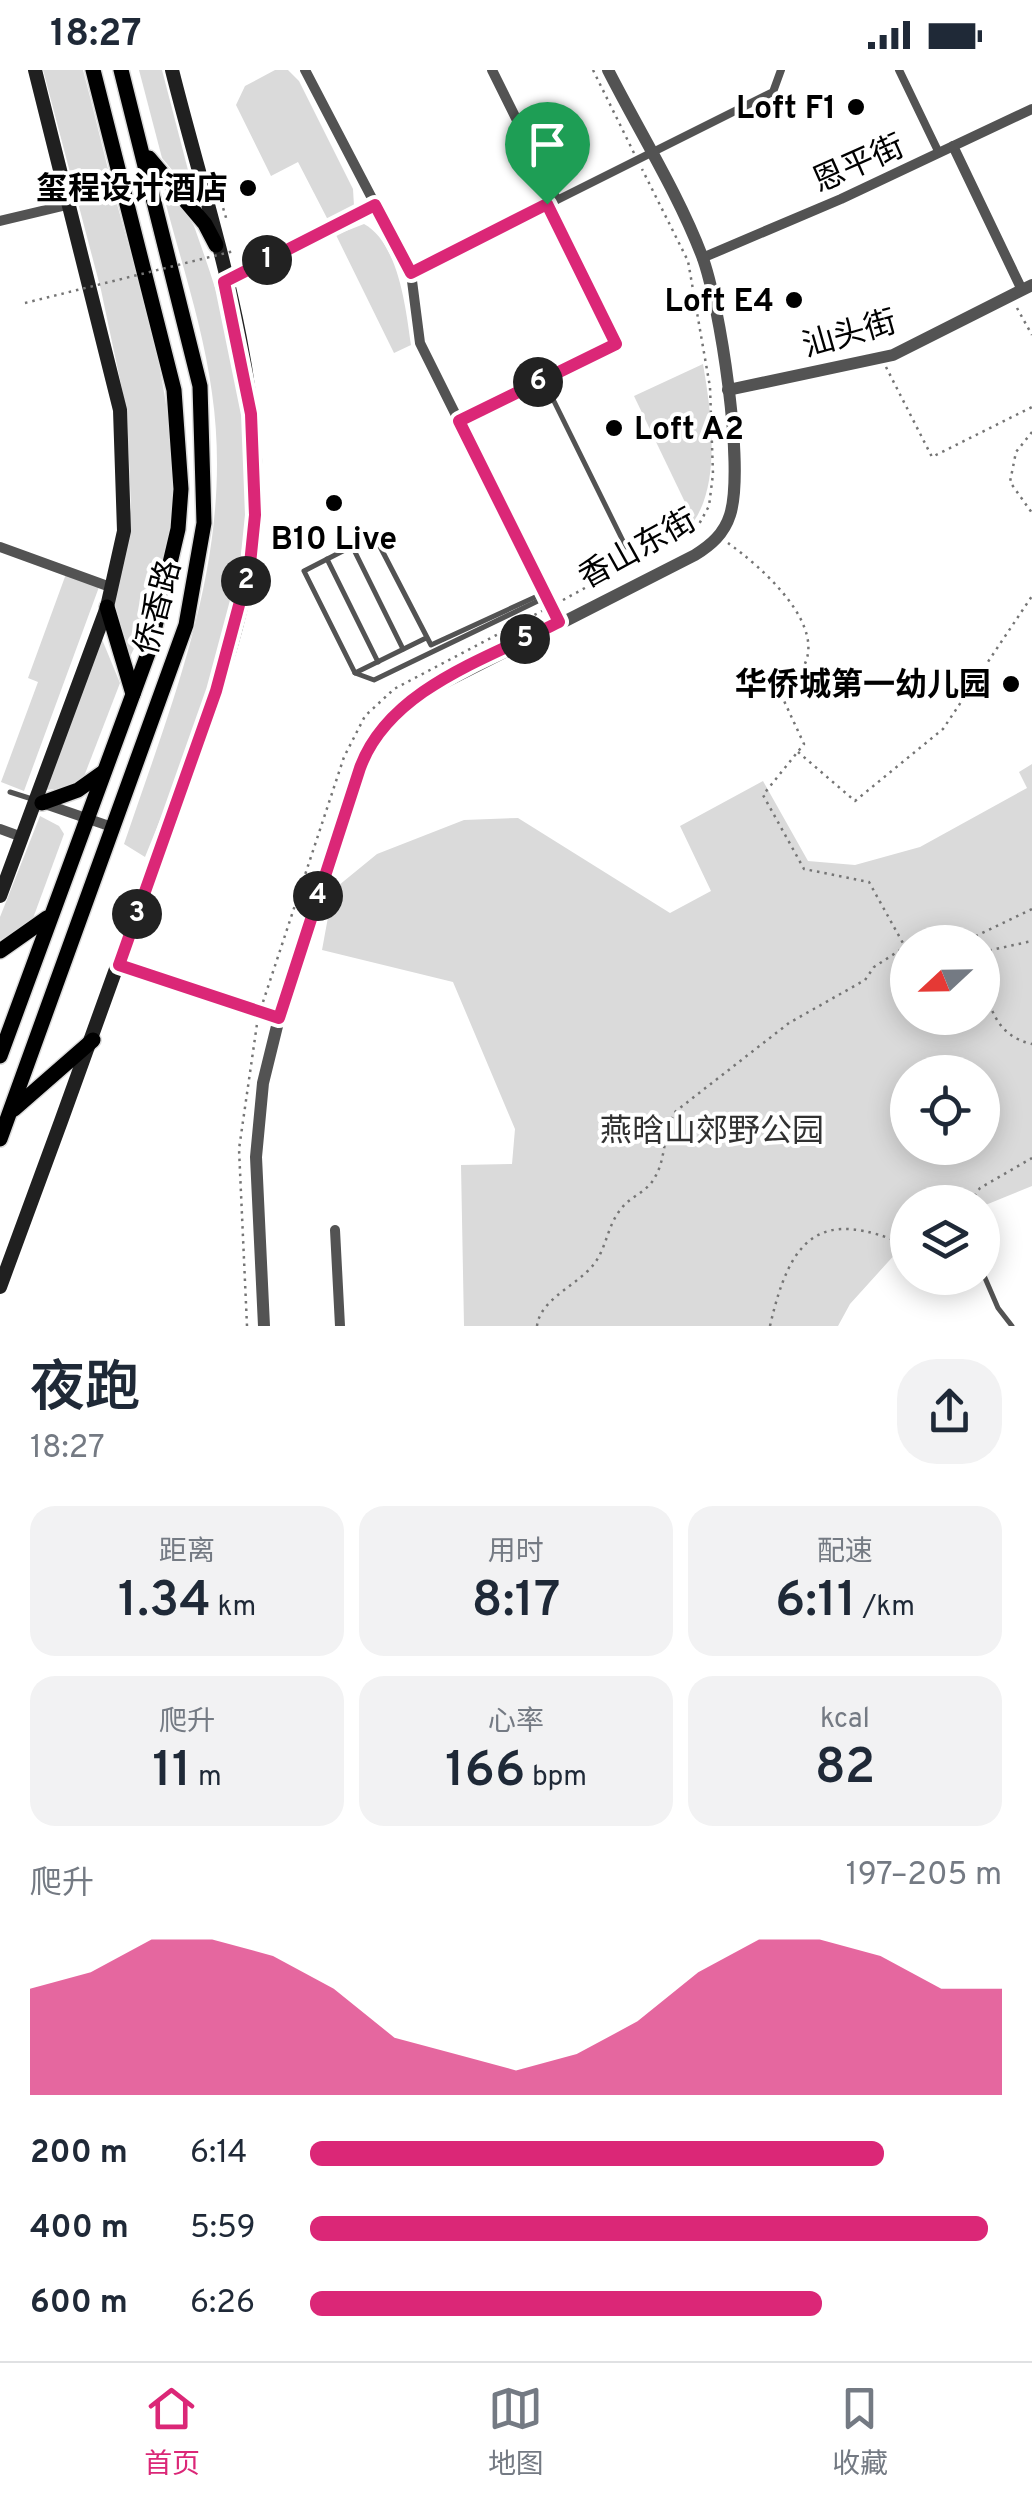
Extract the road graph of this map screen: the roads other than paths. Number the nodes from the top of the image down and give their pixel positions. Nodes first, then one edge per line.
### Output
1 (35, 70) edge
2 (94, 70) edge
3 (121, 70) edge
4 (172, 70) edge
5 (304, 70) edge
6 (492, 70) edge
7 (608, 70) edge
8 (781, 70) edge
9 (899, 70) edge
10 (1032, 109) edge
11 (953, 146) junction
12 (142, 148) junction
13 (649, 152) junction
14 (939, 153) junction
15 (552, 202) junction
16 (72, 204) junction
17 (375, 205) junction
18 (0, 220) edge
19 (216, 245) junction
20 (702, 258) junction
21 (411, 273) junction
22 (224, 282) junction
23 (1027, 288) edge
24 (544, 380) junction
25 (728, 390) junction
26 (459, 421) junction
27 (352, 546) junction
28 (0, 547) edge
29 (626, 548) dead end
30 (326, 560) junction
31 (113, 588) junction
32 (546, 595) junction
33 (107, 607) junction
34 (559, 622) junction
35 (426, 638) junction
36 (404, 649) junction
37 (378, 662) junction
38 (355, 673) junction
39 (133, 694) junction
40 (106, 768) junction
41 (130, 775) junction
42 (10, 792) dead end
43 (38, 802) junction
44 (87, 818) junction
45 (112, 827) junction
46 (0, 829) edge
47 (22, 838) junction
48 (0, 896) edge
49 (53, 912) junction
50 (41, 944) junction
51 (0, 951) edge
52 (67, 954) junction
53 (119, 965) junction
54 (279, 1018) junction
55 (93, 1040) junction
56 (0, 1056) edge
57 (8, 1116) junction
58 (0, 1140) edge
59 (335, 1230) dead end
60 (0, 1287) edge
61 (992, 1295) edge
62 (264, 1326) edge
63 (340, 1326) edge
64 (1012, 1326) edge

1 - 16 main road
2 - 39 main road, 侨香路
3 - 12 main road, 侨香路
4 - 19 main road
5 - 17 street
6 - 15 street
7 - 13 street, 香山东街
8 - 13 street
9 - 14 street
10 - 11 street, 恩平街
11 - 14 street, 恩平街
11 - 23 street
12 - 19 main road
12 - 41 main road, 侨香路
13 - 15 street
13 - 20 street, 香山东街
14 - 20 street, 恩平街
15 - 21 street
15 - 24 lane
16 - 18 street
16 - 31 main road
17 - 21 street
17 - 22 lane
19 - 22 main road
20 - 25 street, 香山东街
21 - 26 street
22 - 53 main road
23 - 25 street, 汕头街
24 - 26 lane
24 - 29 lane
25 - 34 street, 香山东街
26 - 32 street
27 - 30 lane
27 - 35 lane
27 - 36 lane
28 - 31 street
30 - 37 lane
30 - 38 lane
31 - 33 main road
32 - 34 street
32 - 35 lane
32 - 38 lane
33 - 39 main road
33 - 43 main road
34 - 54 street, 香山东街
35 - 36 lane
36 - 37 lane
37 - 38 lane
39 - 40 main road, 侨香路
40 - 41 main road
40 - 43 main road
40 - 44 main road, 侨香路
41 - 45 main road, 侨香路
42 - 43 lane
43 - 44 street
43 - 47 main road
44 - 45 street
44 - 49 main road, 侨香路
45 - 52 main road, 侨香路
46 - 47 street
47 - 48 main road
49 - 50 main road, 侨香路
49 - 51 main road
50 - 52 main road
50 - 56 main road, 侨香路
52 - 57 main road, 侨香路
53 - 54 street
53 - 55 main road
54 - 62 street, 香山东街
55 - 57 main road
55 - 60 main road
57 - 58 main road, 侨香路
59 - 63 street
61 - 64 lane

